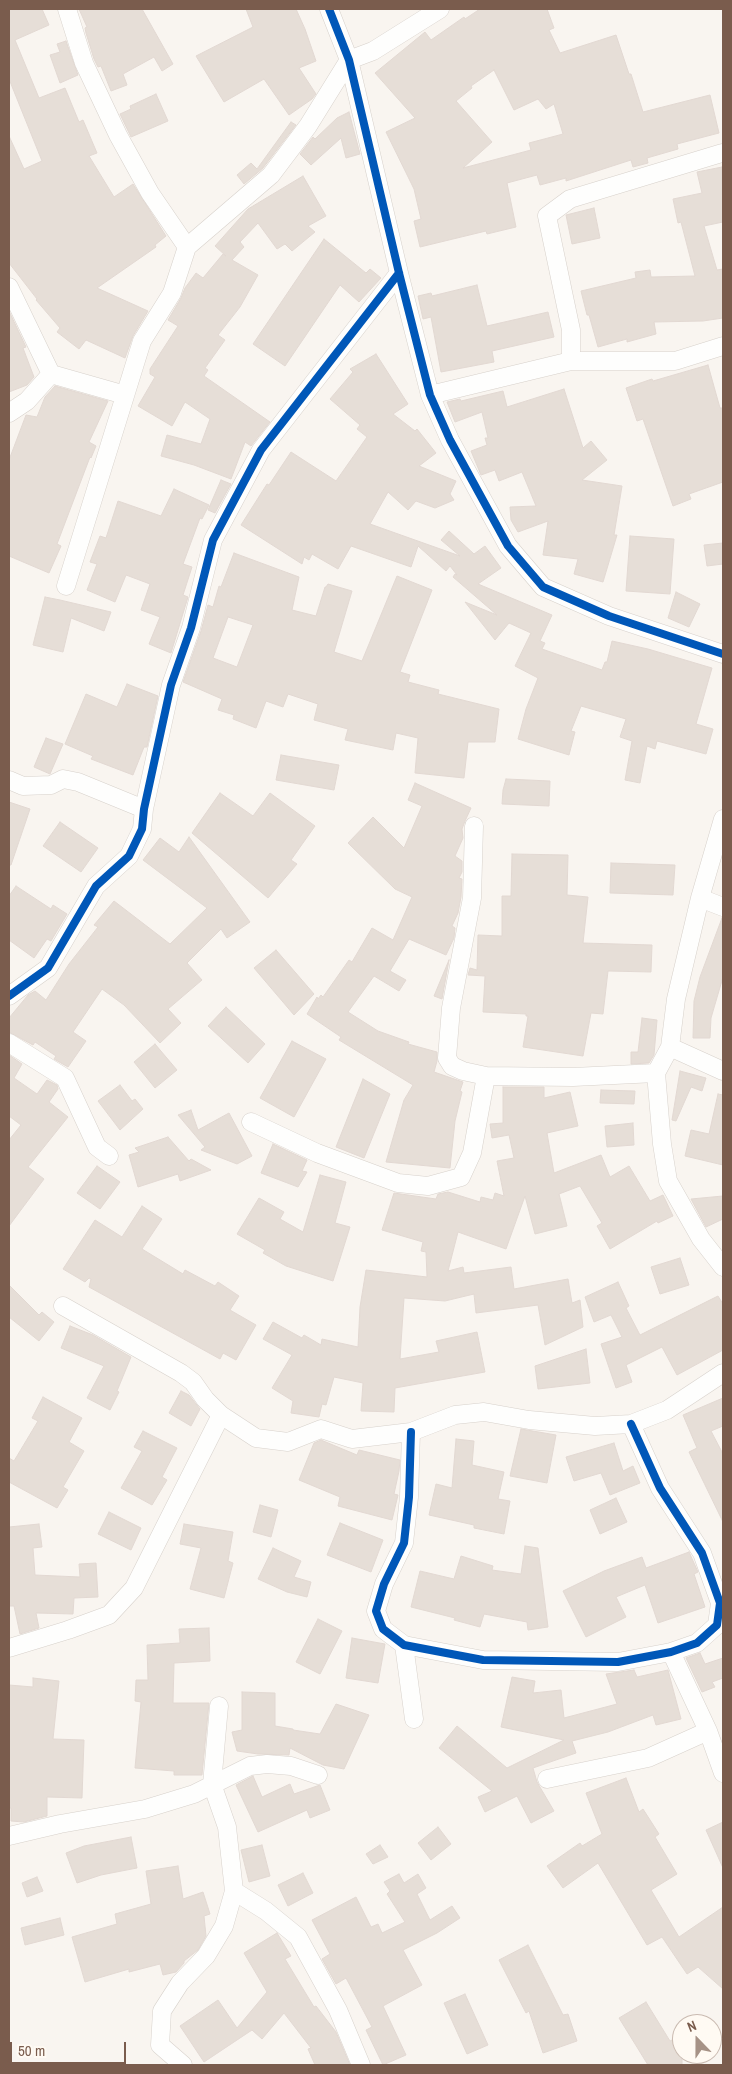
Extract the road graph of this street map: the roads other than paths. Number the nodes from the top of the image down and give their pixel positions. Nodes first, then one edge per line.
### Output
1 (67, 9) edge
2 (329, 9) edge
3 (440, 9) edge
4 (349, 60) junction
5 (722, 152) dead end
6 (187, 248) junction
7 (399, 273) junction
8 (9, 287) edge
9 (723, 346) edge
10 (571, 361) junction
11 (51, 374) junction
12 (125, 395) junction
13 (430, 395) junction
14 (9, 413) edge
15 (66, 586) dead end
16 (723, 654) edge
17 (9, 780) edge
18 (144, 809) junction
19 (723, 819) edge
20 (474, 826) dead end
21 (700, 898) junction
22 (723, 907) edge
23 (9, 996) edge
24 (9, 1043) edge
25 (670, 1047) junction
26 (723, 1071) edge
27 (656, 1073) junction
28 (486, 1076) junction
29 (251, 1122) dead end
30 (109, 1156) dead end
31 (723, 1267) edge
32 (63, 1306) dead end
33 (723, 1373) edge
34 (221, 1415) junction
35 (631, 1424) junction
36 (411, 1432) junction
37 (404, 1645) junction
38 (9, 1648) edge
39 (671, 1652) junction
40 (219, 1706) dead end
41 (414, 1719) dead end
42 (708, 1731) junction
43 (723, 1773) edge
44 (318, 1775) dead end
45 (547, 1779) dead end
46 (212, 1784) junction
47 (9, 1836) edge
48 (234, 1891) junction
49 (183, 2065) edge
50 (360, 2065) edge

1 - 6 street
2 - 4 street
3 - 4 street
4 - 6 street
4 - 7 street
5 - 10 street
6 - 12 street
7 - 13 street
7 - 18 street
8 - 11 street
9 - 10 street
10 - 13 street
11 - 12 street
11 - 14 street
12 - 15 street
13 - 16 street
17 - 18 street
18 - 23 street
19 - 21 street
20 - 28 street
21 - 22 street
21 - 25 street
24 - 30 street
25 - 26 street
25 - 27 street
27 - 28 street
27 - 31 street
28 - 29 street
32 - 34 street
33 - 35 street
34 - 36 street
34 - 38 street
35 - 36 street
35 - 39 street
36 - 37 street
37 - 39 street
37 - 41 street
39 - 42 street
40 - 46 street
42 - 43 street
42 - 45 street
44 - 46 street
46 - 47 street
46 - 48 street
48 - 49 street
48 - 50 street

